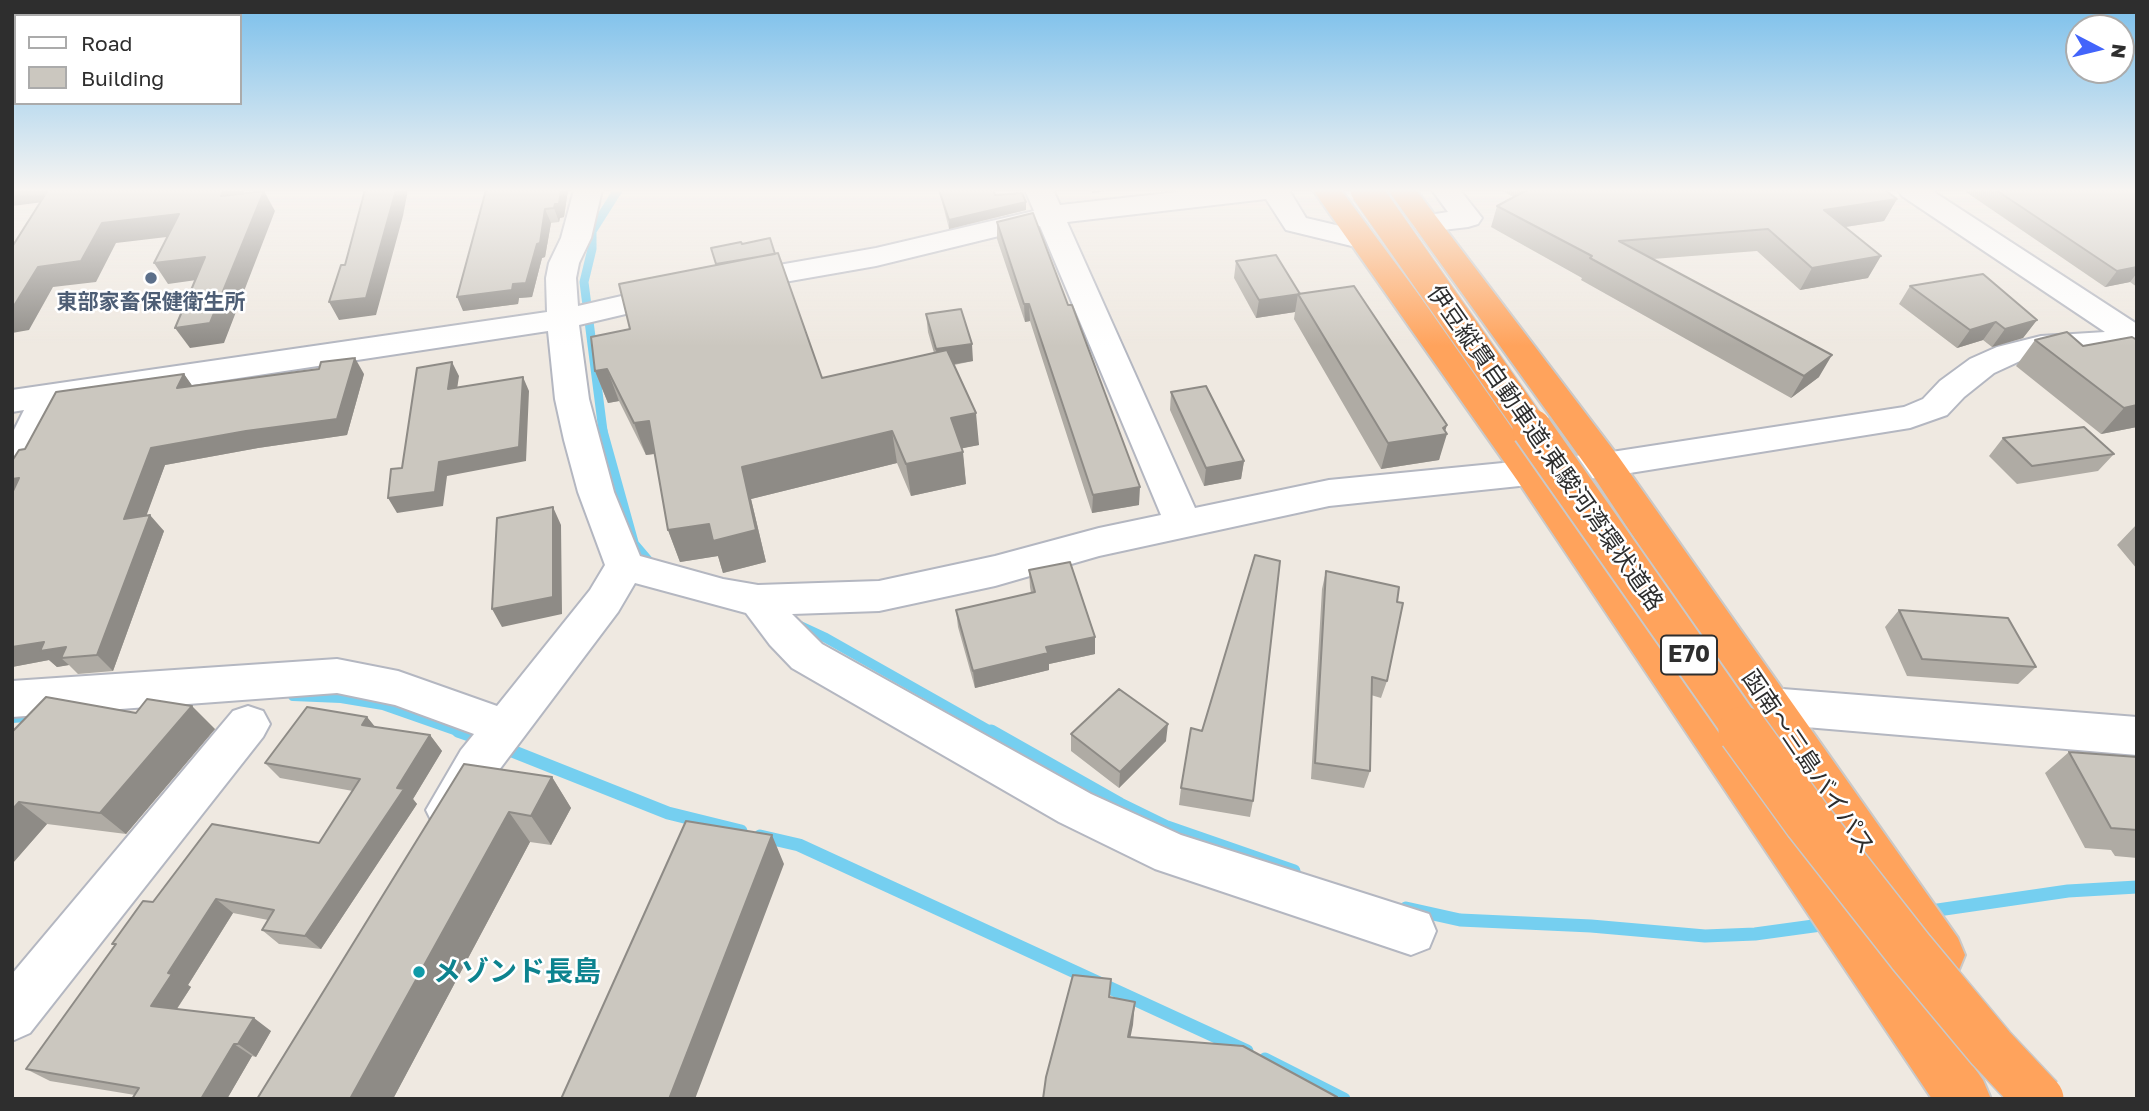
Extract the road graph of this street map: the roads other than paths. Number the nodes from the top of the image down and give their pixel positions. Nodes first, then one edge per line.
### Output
1 (574, 242) edge
2 (944, 242) edge
3 (1061, 242) edge
4 (1362, 242) edge
5 (1402, 242) edge
6 (1459, 242) edge
7 (1996, 242) edge
8 (562, 319) junction
9 (2137, 341) edge
10 (48, 396) junction
11 (12, 401) edge
12 (1605, 465) junction
13 (12, 470) edge
14 (1530, 471) junction
15 (1183, 523) junction
16 (625, 566) junction
17 (758, 600) junction
18 (12, 699) edge
19 (1770, 706) junction
20 (248, 724) dead end
21 (504, 727) junction
22 (2137, 736) edge
23 (428, 845) edge
24 (1411, 931) dead end
25 (12, 1015) edge
26 (1964, 1099) edge
27 (2039, 1099) edge

1 - 8 street
2 - 8 street
3 - 15 street
4 - 14 highway
5 - 27 highway, 伊豆縦貫自動車道;東駿河湾環状道路 / E70, bridge
6 - 12 highway, 函南～三島バイパス
7 - 9 street
8 - 10 street
8 - 16 street
9 - 12 street
10 - 11 street
10 - 13 street
12 - 14 street
12 - 19 highway, 函南～三島バイパス
14 - 15 street
14 - 26 highway
15 - 17 street
16 - 17 street
16 - 21 street
17 - 24 street
18 - 21 street
19 - 22 street
19 - 27 highway, 函南～三島バイパス
20 - 25 street
21 - 23 street

